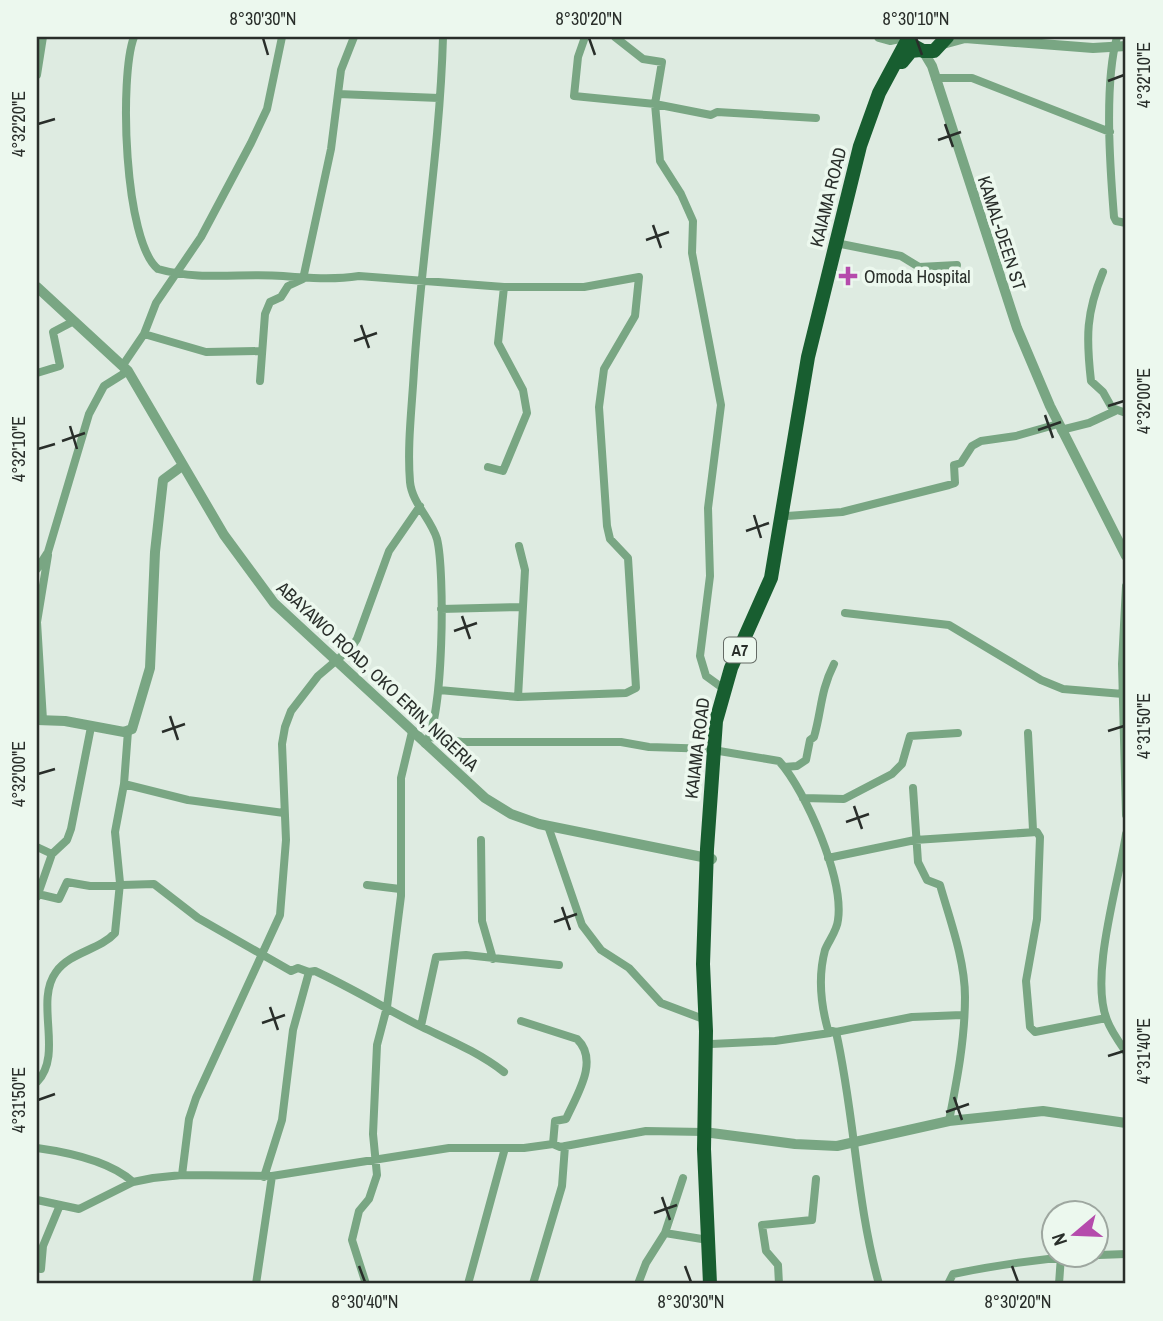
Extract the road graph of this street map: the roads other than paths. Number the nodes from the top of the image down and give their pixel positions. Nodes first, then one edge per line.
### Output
1 (37, 37) edge
2 (43, 37) edge
3 (134, 37) edge
4 (282, 37) edge
5 (354, 37) edge
6 (443, 37) edge
7 (585, 37) edge
8 (615, 37) edge
9 (879, 37) edge
10 (907, 37) edge
11 (964, 37) edge
12 (1116, 42) edge
13 (934, 46) edge
14 (1126, 46) edge
15 (37, 75) edge
16 (935, 78) junction
17 (338, 94) junction
18 (439, 98) junction
19 (655, 103) junction
20 (816, 118) dead end
21 (1110, 132) junction
22 (1126, 223) edge
23 (841, 244) junction
24 (957, 265) dead end
25 (1103, 272) dead end
26 (177, 275) junction
27 (303, 279) junction
28 (419, 279) junction
29 (37, 287) edge
30 (504, 287) junction
31 (74, 321) junction
32 (144, 334) junction
33 (261, 351) junction
34 (125, 368) junction
35 (37, 373) edge
36 (260, 381) dead end
37 (1115, 411) junction
38 (1126, 413) edge
39 (1060, 427) junction
40 (182, 466) junction
41 (488, 467) dead end
42 (420, 506) junction
43 (787, 516) junction
44 (519, 546) dead end
45 (48, 552) junction
46 (1126, 556) edge
47 (37, 569) edge
48 (1126, 586) edge
49 (523, 607) junction
50 (441, 609) junction
51 (845, 613) dead end
52 (334, 661) junction
53 (834, 664) dead end
54 (724, 688) junction
55 (439, 690) junction
56 (1123, 694) junction
57 (518, 697) junction
58 (40, 720) edge
59 (91, 727) junction
60 (128, 732) junction
61 (412, 732) junction
62 (958, 733) dead end
63 (1028, 733) dead end
64 (428, 741) junction
65 (716, 750) junction
66 (784, 767) junction
67 (124, 784) junction
68 (913, 789) dead end
69 (803, 798) junction
70 (284, 813) junction
71 (1126, 815) edge
72 (548, 826) junction
73 (1033, 830) junction
74 (1126, 834) edge
75 (915, 840) junction
76 (481, 841) dead end
77 (37, 847) edge
78 (52, 854) junction
79 (709, 854) junction
80 (828, 858) junction
81 (120, 883) junction
82 (1123, 883) edge
83 (367, 885) dead end
84 (400, 889) junction
85 (37, 895) edge
86 (260, 953) junction
87 (493, 958) junction
88 (559, 965) dead end
89 (309, 972) junction
90 (387, 1007) junction
91 (962, 1015) junction
92 (1106, 1018) junction
93 (706, 1020) junction
94 (521, 1021) dead end
95 (421, 1026) junction
96 (833, 1033) junction
97 (711, 1044) junction
98 (1126, 1052) edge
99 (504, 1072) dead end
100 (37, 1082) edge
101 (949, 1121) junction
102 (1126, 1123) edge
103 (707, 1132) junction
104 (852, 1143) junction
105 (553, 1144) junction
106 (565, 1146) junction
107 (37, 1148) edge
108 (505, 1148) junction
109 (376, 1158) junction
110 (182, 1175) junction
111 (268, 1177) junction
112 (683, 1178) dead end
113 (816, 1179) dead end
114 (133, 1182) junction
115 (37, 1200) edge
116 (60, 1205) junction
117 (666, 1233) junction
118 (708, 1240) junction
119 (1040, 1259) edge
120 (41, 1269) dead end
121 (256, 1284) edge
122 (366, 1284) edge
123 (468, 1284) edge
124 (533, 1284) edge
125 (638, 1284) edge
126 (710, 1284) edge
127 (717, 1284) edge
128 (779, 1284) edge
129 (879, 1284) edge
130 (948, 1284) edge

1 - 2 street
2 - 15 street
3 - 26 street
4 - 26 street
5 - 17 street
6 - 18 street
7 - 19 street
8 - 19 street
9 - 10 street
10 - 13 highway
10 - 54 highway, KAIAMA ROAD / A7
11 - 12 street
11 - 13 street
12 - 14 street
12 - 21 street
13 - 16 street, KAMAL-DEEN ST
13 - 23 highway, KAIAMA ROAD / A7
16 - 21 street
16 - 39 street, KAMAL-DEEN ST
17 - 18 street
17 - 27 street
18 - 28 street
19 - 20 street
19 - 54 street
21 - 22 street
23 - 24 street
23 - 43 highway, KAIAMA ROAD / A7
25 - 37 street
26 - 27 street
26 - 32 street
27 - 28 street
27 - 33 street
28 - 30 street
28 - 42 street
29 - 31 street, ABAYAWO ROAD, OKO ERIN, NIGERIA
30 - 41 street
30 - 57 street
31 - 34 street, ABAYAWO ROAD, OKO ERIN, NIGERIA
31 - 35 street
32 - 33 street
32 - 34 street
33 - 36 street
34 - 40 street, ABAYAWO ROAD, OKO ERIN, NIGERIA
34 - 45 street
37 - 38 street
37 - 39 street
39 - 43 street
39 - 46 street, KAMAL-DEEN ST
40 - 52 street, ABAYAWO ROAD, OKO ERIN, NIGERIA
40 - 60 street
42 - 50 street
42 - 52 street
43 - 65 highway, KAIAMA ROAD / A7
44 - 49 street
45 - 47 street
45 - 58 street
48 - 56 street
49 - 50 street
49 - 57 street
50 - 55 street
51 - 56 street
52 - 61 street, ABAYAWO ROAD, OKO ERIN, NIGERIA
52 - 70 street
53 - 66 street
54 - 65 highway, KAIAMA ROAD / A7
55 - 57 street
55 - 64 street
56 - 71 street
58 - 59 street
59 - 60 street
59 - 78 street
60 - 67 street
61 - 64 street, ABAYAWO ROAD, OKO ERIN, NIGERIA
61 - 84 street
62 - 69 street
63 - 73 street
64 - 65 street
64 - 72 street, ABAYAWO ROAD, OKO ERIN, NIGERIA
65 - 66 street
65 - 79 highway, KAIAMA ROAD / A7
66 - 69 street
67 - 70 street
67 - 81 street
68 - 75 street
69 - 80 street
70 - 86 street
72 - 79 street, ABAYAWO ROAD, OKO ERIN, NIGERIA
72 - 93 street
73 - 75 street
73 - 92 street
74 - 82 street
75 - 80 street
75 - 91 street
76 - 87 street
77 - 78 street
78 - 85 street
79 - 93 highway, KAIAMA ROAD / A7
79 - 97 highway, KAIAMA ROAD / A7
80 - 96 street
81 - 85 street
81 - 86 street
81 - 100 street
82 - 92 street
83 - 84 street
84 - 90 street
86 - 89 street
86 - 110 street
87 - 88 street
87 - 95 street
89 - 90 street
89 - 111 street
90 - 95 street
90 - 109 street
91 - 96 street
91 - 101 street
92 - 98 street
93 - 103 highway, KAIAMA ROAD / A7
94 - 105 street
95 - 99 street
96 - 97 street
96 - 104 street
97 - 103 highway, KAIAMA ROAD / A7
101 - 102 street
101 - 104 street
103 - 104 street
103 - 106 street
103 - 118 highway, KAIAMA ROAD / A7
103 - 127 highway, KAIAMA ROAD / A7
104 - 129 street
105 - 106 street
105 - 108 street
106 - 124 street
107 - 114 street
108 - 109 street
108 - 123 street
109 - 111 street
109 - 122 street
110 - 111 street
110 - 114 street
111 - 121 street
112 - 117 street
113 - 128 street
114 - 116 street
115 - 116 street
116 - 120 street
117 - 118 street
117 - 125 street
118 - 126 highway, KAIAMA ROAD / A7
119 - 130 street

